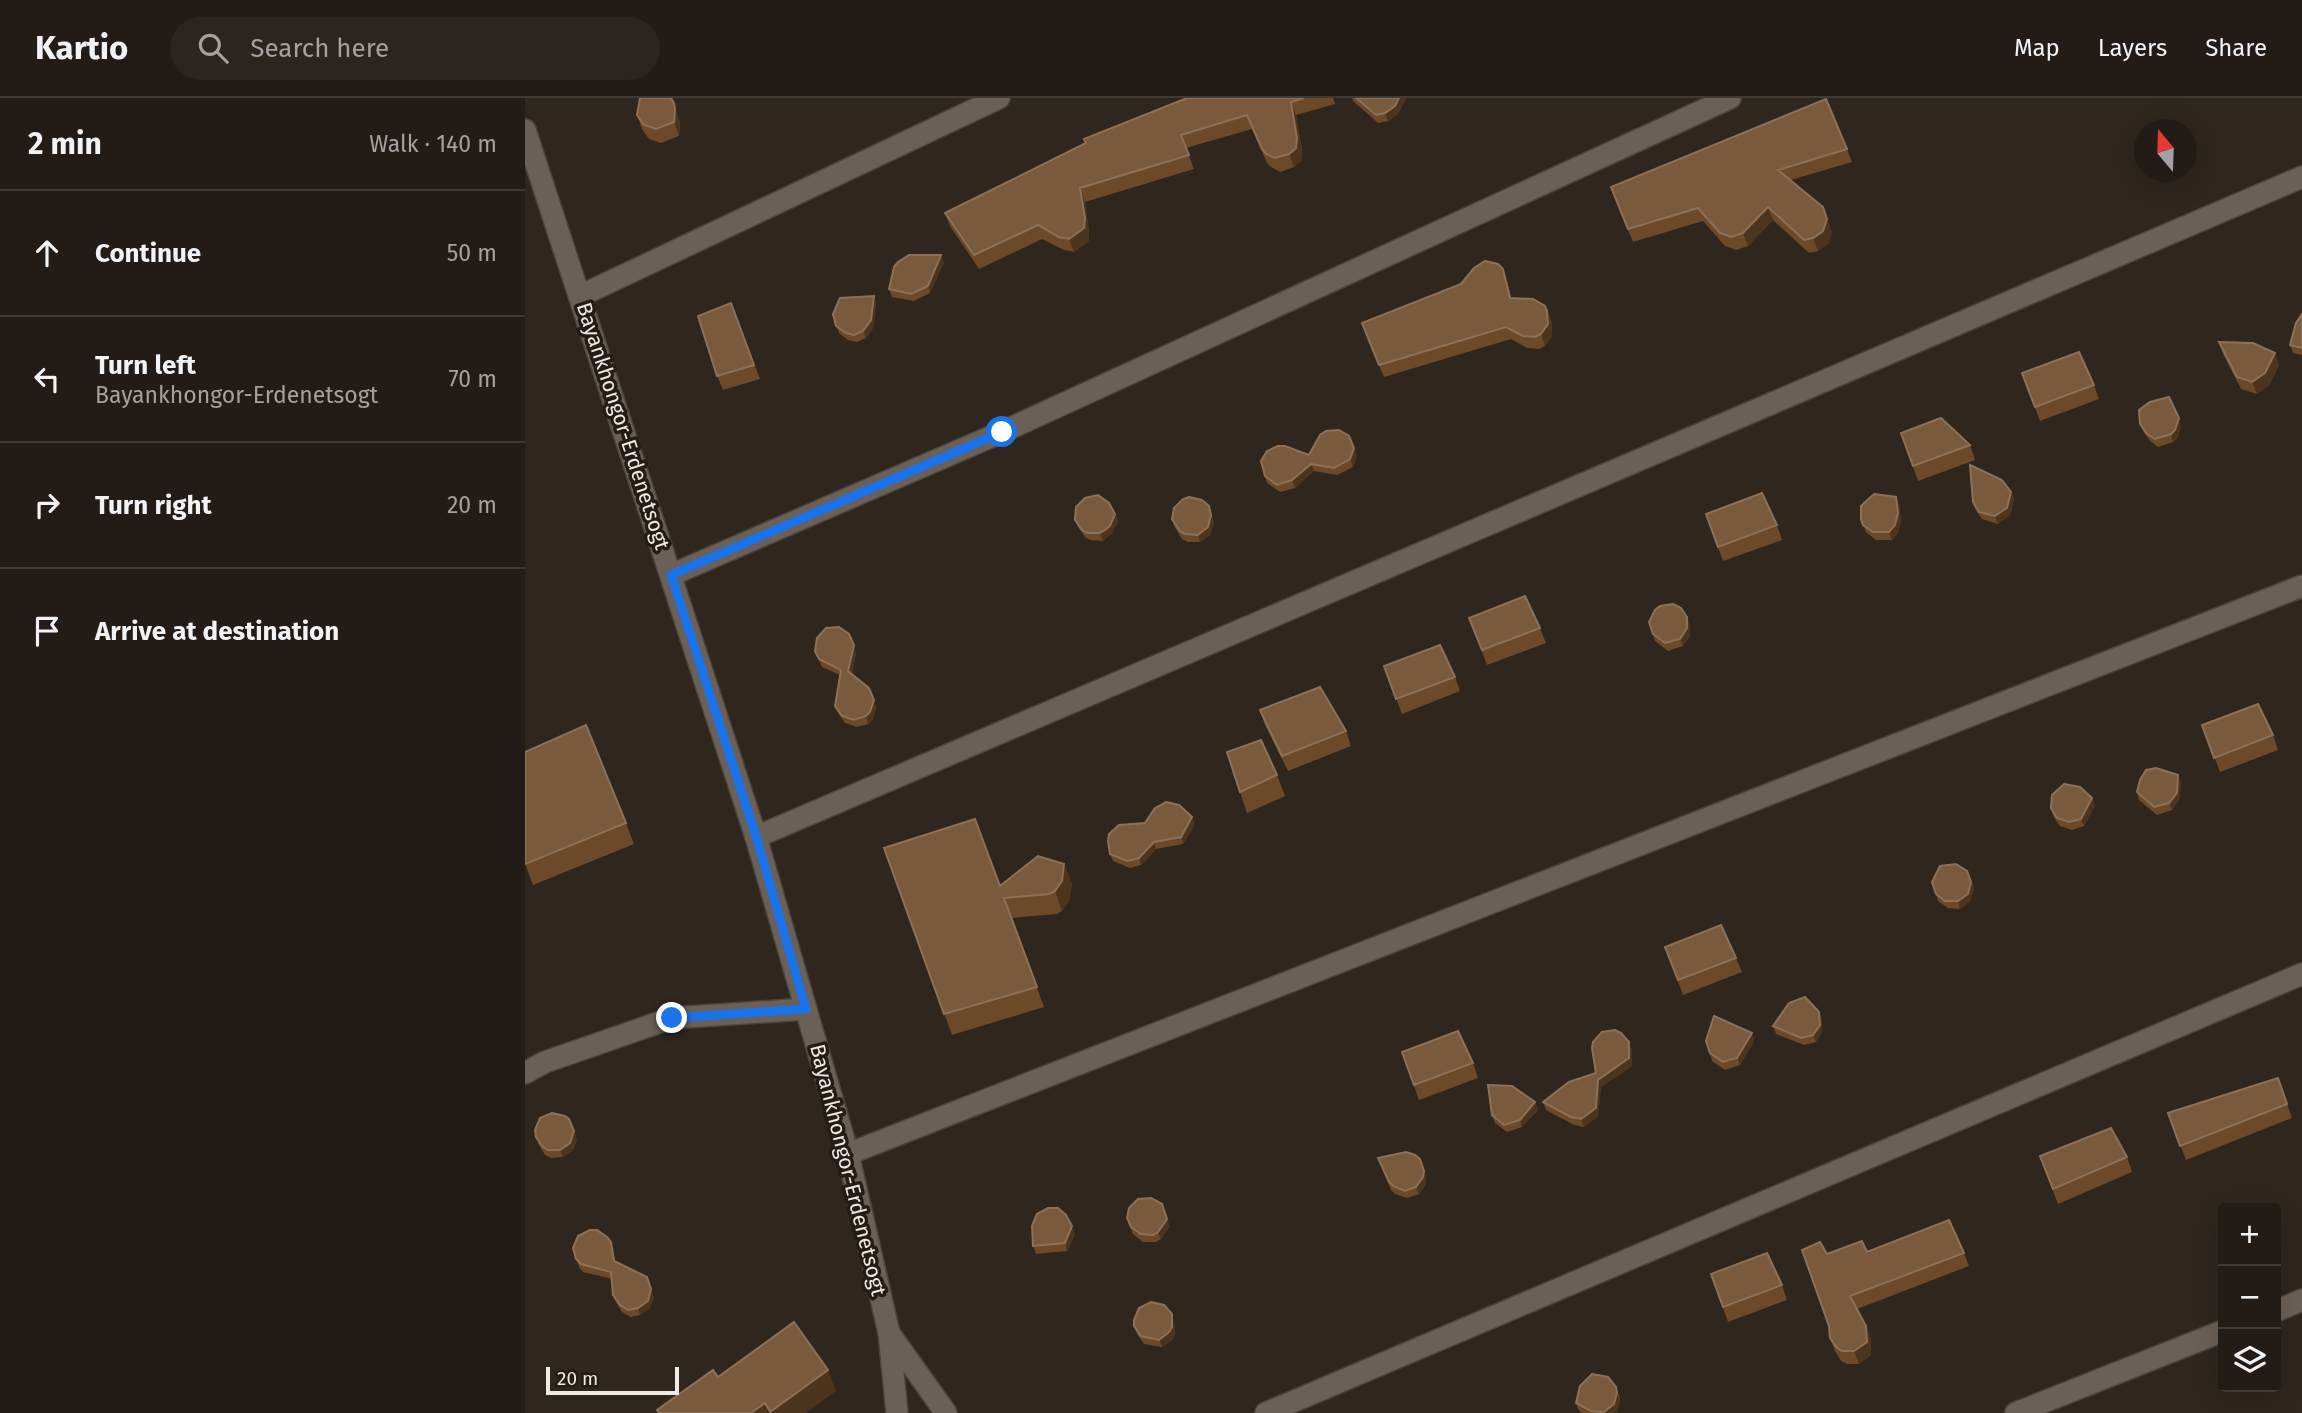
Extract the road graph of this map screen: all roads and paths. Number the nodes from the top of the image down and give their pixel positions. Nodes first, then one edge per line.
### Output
1 (999, 98) edge
2 (1730, 98) edge
3 (525, 130) edge
4 (2302, 177) edge
5 (580, 296) junction
6 (671, 575) junction
7 (2302, 586) edge
8 (756, 836) junction
9 (2302, 974) edge
10 (806, 1009) junction
11 (525, 1073) edge
12 (848, 1154) junction
13 (2302, 1300) edge
14 (2281, 1309) edge
15 (889, 1333) junction
16 (2218, 1333) edge
17 (897, 1413) edge
18 (946, 1413) edge
19 (1266, 1413) edge
20 (2016, 1413) edge

1 - 5 street
2 - 6 street
3 - 5 street, Bayankhongor-Erdenetsogt
4 - 8 street
5 - 6 street, Bayankhongor-Erdenetsogt
6 - 8 street, Bayankhongor-Erdenetsogt
7 - 12 street
8 - 10 street, Bayankhongor-Erdenetsogt
9 - 19 street
10 - 11 street
10 - 12 street, Bayankhongor-Erdenetsogt
12 - 15 street, Bayankhongor-Erdenetsogt
13 - 14 street
15 - 17 street, Bayankhongor-Erdenetsogt
15 - 18 street
16 - 20 street

